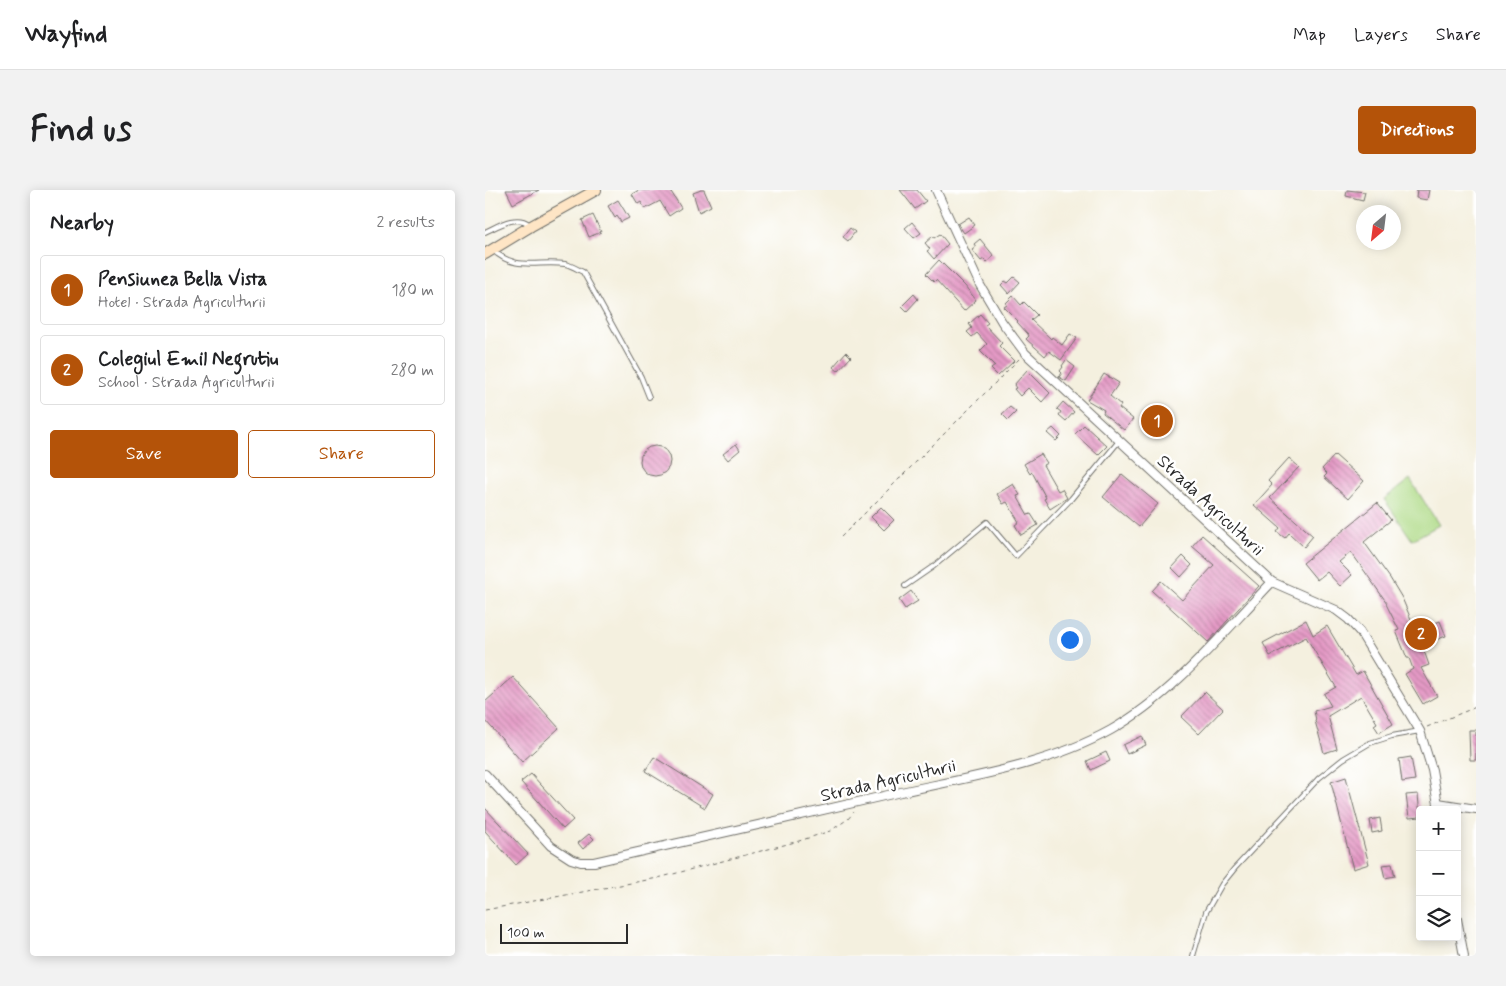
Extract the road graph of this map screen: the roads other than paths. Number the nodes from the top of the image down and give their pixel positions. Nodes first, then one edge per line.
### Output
1 (596, 190) edge
2 (936, 190) edge
3 (531, 226) junction
4 (485, 232) edge
5 (489, 252) edge
6 (649, 398) dead end
7 (1119, 441) junction
8 (1272, 582) junction
9 (905, 586) dead end
10 (1420, 730) junction
11 (485, 774) edge
12 (1438, 806) edge
13 (1461, 808) edge
14 (1476, 809) edge
15 (1461, 941) edge
16 (1193, 956) edge
17 (1463, 956) edge

1 - 3 street
2 - 7 street, Strada Agriculturii
3 - 4 lane
3 - 5 street
5 - 6 lane
7 - 8 street, Strada Agriculturii
7 - 9 lane
8 - 10 street, Strada Agriculturii
8 - 11 street, Strada Agriculturii
10 - 12 street, Strada Agriculturii
10 - 16 lane
13 - 14 street
15 - 17 street

